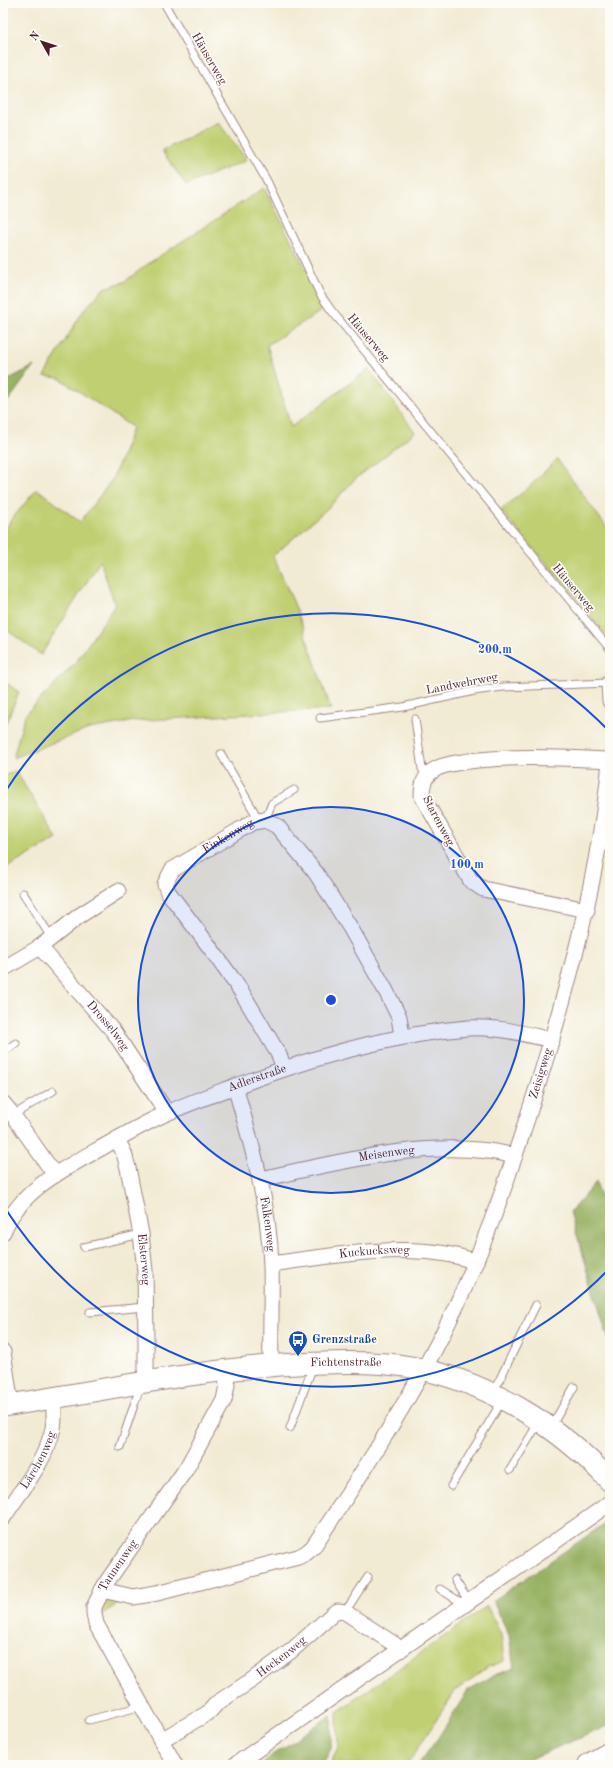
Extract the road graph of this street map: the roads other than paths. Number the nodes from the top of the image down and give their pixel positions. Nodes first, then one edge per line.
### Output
1 (164, 3) edge
2 (610, 649) edge
3 (610, 683) edge
4 (610, 701) edge
5 (320, 718) dead end
6 (415, 719) dead end
7 (221, 754) dead end
8 (610, 761) edge
9 (427, 775) junction
10 (294, 790) dead end
11 (262, 820) junction
12 (118, 891) dead end
13 (23, 893) dead end
14 (587, 910) junction
15 (45, 942) junction
16 (3, 969) edge
17 (402, 1036) junction
18 (552, 1040) junction
19 (16, 1044) dead end
20 (3, 1052) edge
21 (284, 1068) junction
22 (235, 1086) junction
23 (53, 1091) dead end
24 (3, 1103) edge
25 (167, 1113) junction
26 (13, 1114) junction
27 (117, 1139) junction
28 (515, 1156) junction
29 (55, 1175) junction
30 (260, 1179) junction
31 (3, 1232) edge
32 (141, 1234) junction
33 (84, 1247) dead end
34 (476, 1262) junction
35 (271, 1264) junction
36 (536, 1305) dead end
37 (146, 1307) junction
38 (90, 1312) dead end
39 (3, 1352) edge
40 (315, 1363) junction
41 (271, 1365) junction
42 (423, 1370) junction
43 (226, 1371) junction
44 (142, 1382) junction
45 (574, 1387) dead end
46 (53, 1397) junction
47 (498, 1397) junction
48 (7, 1405) edge
49 (545, 1425) junction
50 (290, 1428) dead end
51 (120, 1447) dead end
52 (510, 1470) dead end
53 (610, 1481) edge
54 (451, 1486) dead end
55 (610, 1503) edge
56 (3, 1518) edge
57 (368, 1577) dead end
58 (455, 1580) dead end
59 (440, 1589) dead end
60 (102, 1590) junction
61 (467, 1603) junction
62 (345, 1612) junction
63 (400, 1650) junction
64 (142, 1706) junction
65 (89, 1720) dead end
66 (161, 1740) junction
67 (610, 1753) edge
68 (175, 1765) edge
69 (236, 1765) edge
70 (589, 1765) edge

1 - 2 lane, Häuserweg
3 - 4 street
3 - 5 lane, Landwehrweg
6 - 9 lane
7 - 11 lane
8 - 9 street
8 - 14 street, Zeisigweg
9 - 14 street, Starenweg
10 - 11 lane
11 - 17 street, Finkenweg
11 - 21 street, Finkenweg
12 - 15 street
13 - 15 lane
14 - 18 street, Zeisigweg
15 - 16 street
15 - 25 street, Drosselweg
17 - 18 street, Adlerstraße
17 - 21 street, Adlerstraße
18 - 28 street, Zeisigweg
19 - 20 lane
21 - 22 street, Adlerstraße
22 - 25 street, Adlerstraße
22 - 30 street, Falkenweg
23 - 26 lane
24 - 26 street
25 - 27 street, Adlerstraße
26 - 29 street
27 - 29 street, Adlerstraße
27 - 32 street, Elsterweg
28 - 30 street, Meisenweg
28 - 34 street, Zeisigweg
29 - 31 street, Adlerstraße
30 - 35 street, Falkenweg
32 - 33 lane
32 - 37 street, Elsterweg
34 - 35 street, Kuckucksweg
34 - 42 street, Zeisigweg
35 - 41 street, Falkenweg
36 - 47 lane
37 - 38 lane
37 - 44 street, Elsterweg
39 - 48 street
40 - 41 street, Fichtenstraße
40 - 42 street, Fichtenstraße
40 - 50 lane
41 - 43 street, Fichtenstraße
42 - 47 street, Fichtenstraße
42 - 60 street
43 - 44 street, Fichtenstraße
43 - 60 street, Tannenweg
44 - 46 street, Fichtenstraße
44 - 51 lane
45 - 49 lane
46 - 48 street, Fichtenstraße
46 - 56 street, Lärchenweg
47 - 49 street, Fichtenstraße
47 - 54 lane
49 - 52 lane
49 - 53 street, Fichtenstraße
55 - 61 street
57 - 62 lane
58 - 61 lane
59 - 61 lane
60 - 64 street, Tannenweg
61 - 63 street
62 - 63 street
62 - 66 street, Heckenweg
63 - 69 street
64 - 65 lane
64 - 66 street, Tannenweg
66 - 68 street, Tannenweg
67 - 70 highway

